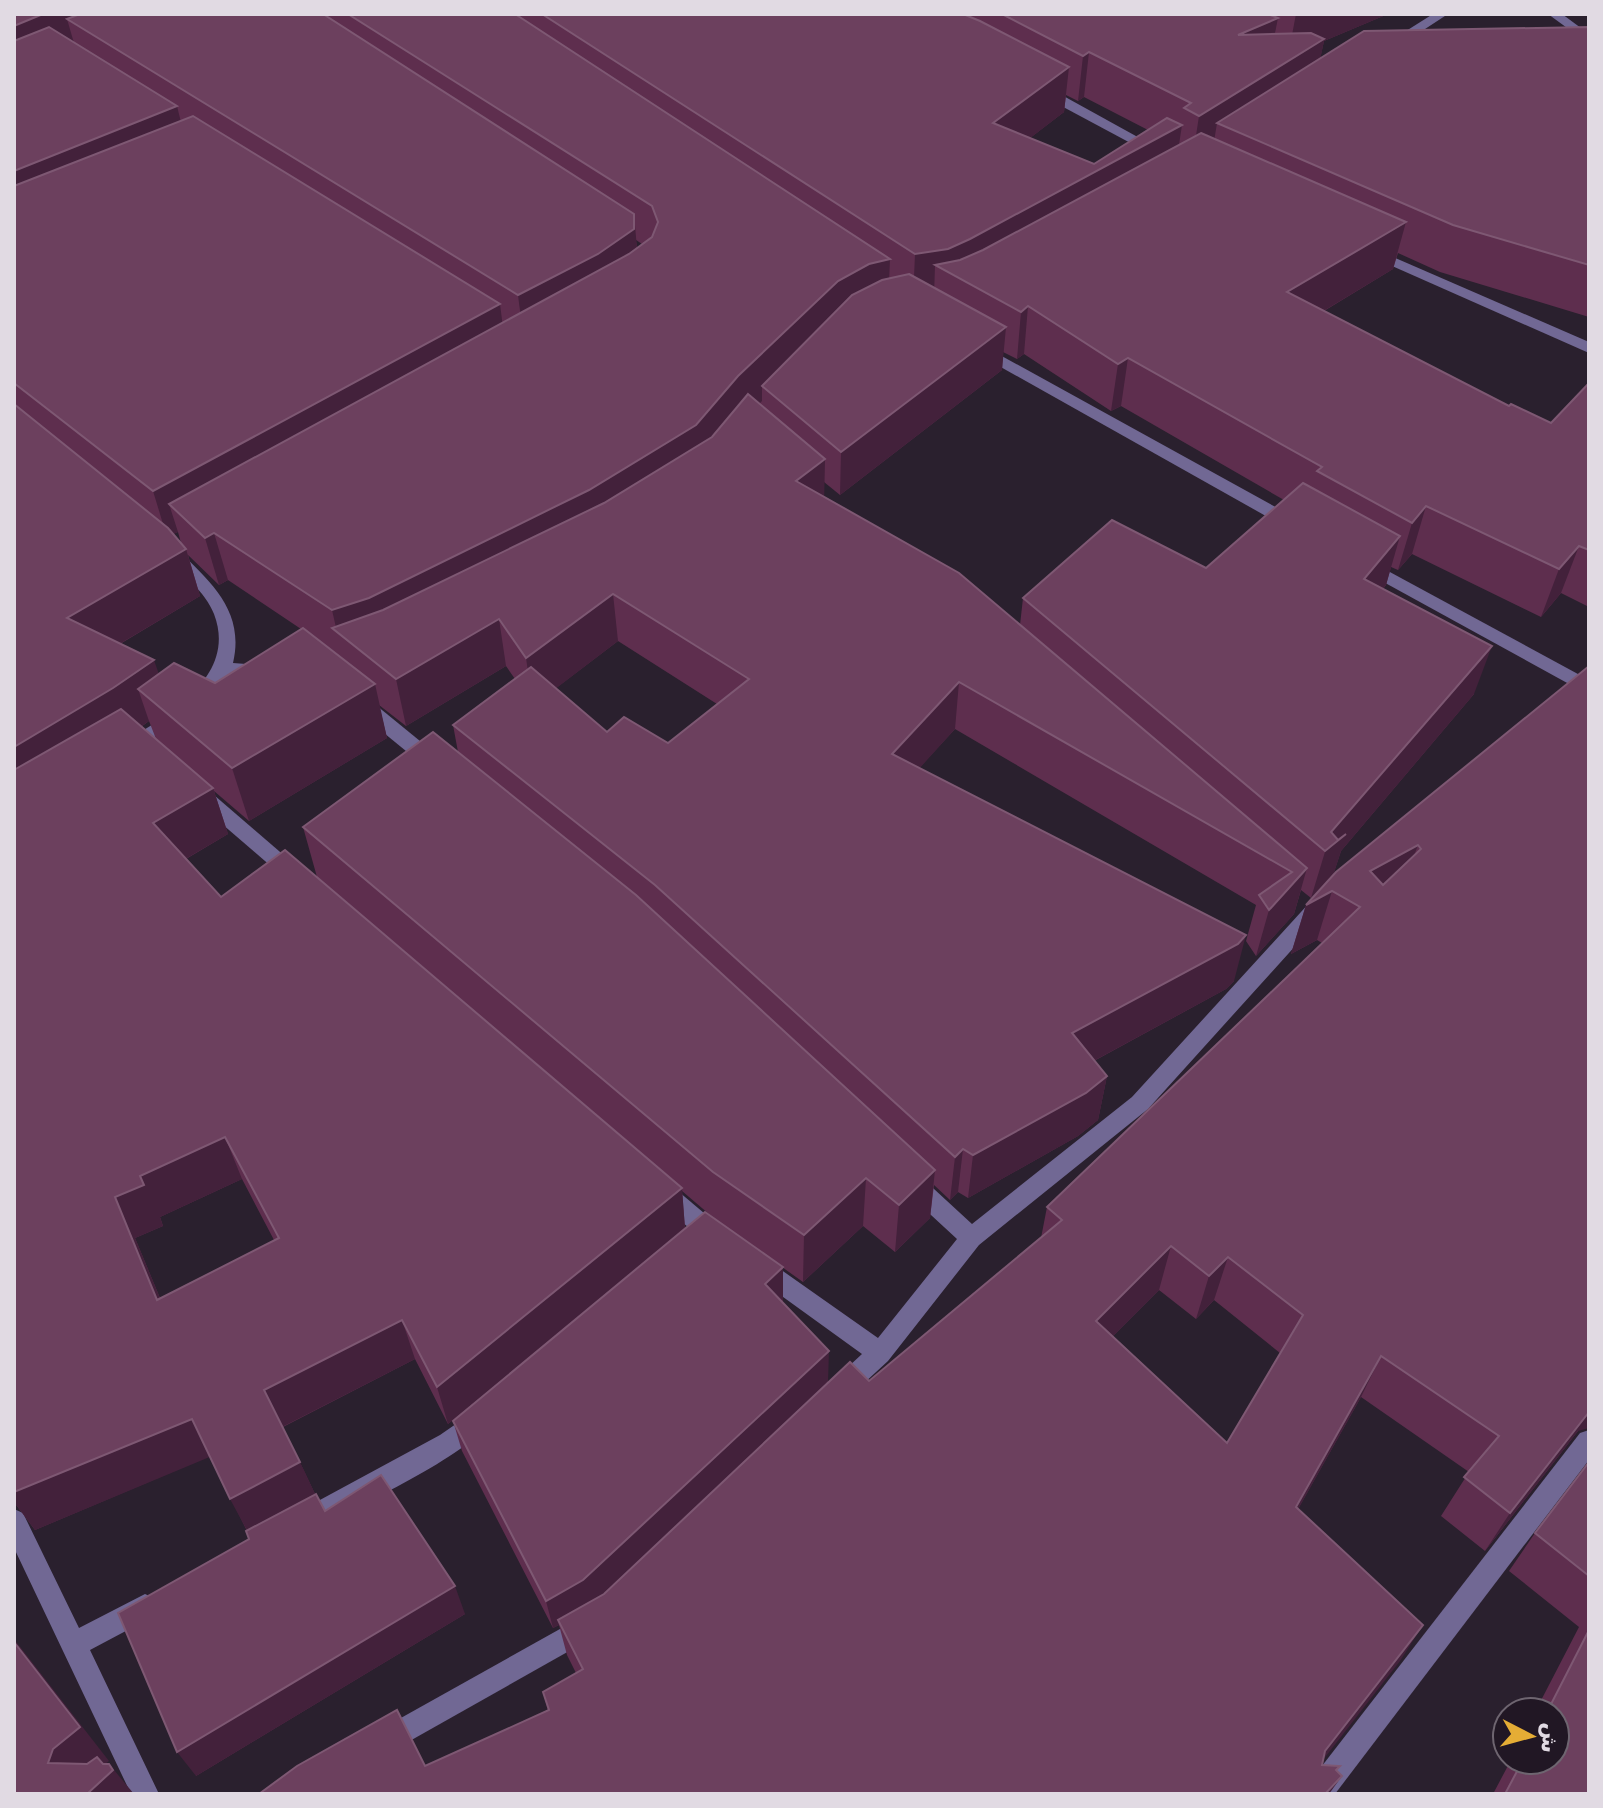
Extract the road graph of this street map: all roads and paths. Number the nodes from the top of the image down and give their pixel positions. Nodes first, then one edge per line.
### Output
1 (1442, 14) edge
2 (1554, 14) edge
3 (1589, 40) edge
4 (1379, 52) edge
5 (1029, 82) edge
6 (1165, 156) edge
7 (1362, 247) edge
8 (964, 340) edge
9 (1589, 348) edge
10 (1308, 532) edge
11 (167, 543) edge
12 (1350, 555) edge
13 (223, 669) junction
14 (280, 671) edge
15 (1587, 685) edge
16 (348, 693) edge
17 (1560, 706) edge
18 (115, 756) edge
19 (456, 781) edge
20 (188, 783) edge
21 (308, 887) edge
22 (1334, 893) edge
23 (902, 1174) edge
24 (646, 1178) edge
25 (971, 1238) junction
26 (880, 1353) junction
27 (498, 1403) edge
28 (824, 1406) edge
29 (1589, 1441) edge
30 (14, 1521) edge
31 (282, 1533) edge
32 (171, 1593) edge
33 (600, 1619) edge
34 (73, 1645) junction
35 (358, 1756) edge
36 (145, 1794) edge
37 (1318, 1794) edge

1 - 4 street
2 - 3 street
5 - 6 street
7 - 9 street
8 - 10 street
11 - 13 street
12 - 15 street
13 - 14 street
13 - 18 street
15 - 17 street
16 - 19 street
20 - 21 street
22 - 25 street
23 - 25 street
24 - 26 street
25 - 26 street
26 - 28 street
27 - 31 street
29 - 37 street
30 - 34 street
32 - 34 street
33 - 35 street
34 - 36 street

